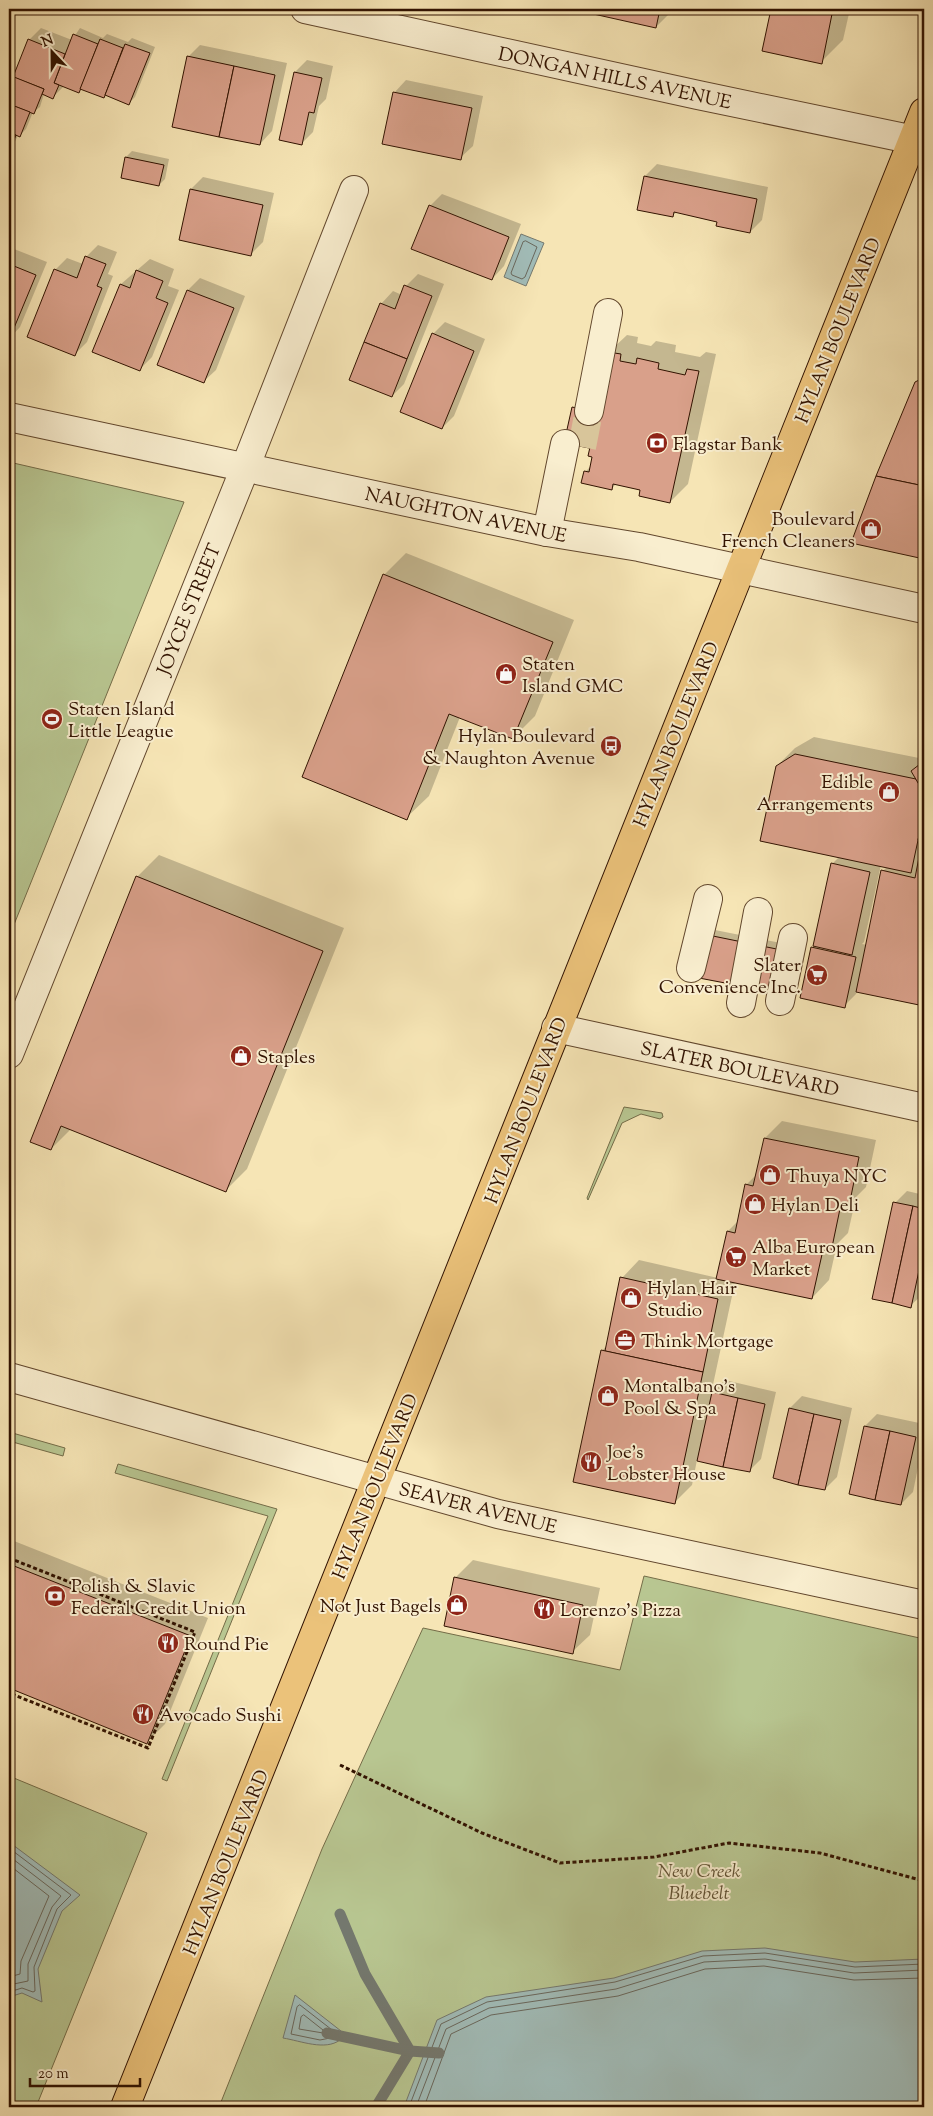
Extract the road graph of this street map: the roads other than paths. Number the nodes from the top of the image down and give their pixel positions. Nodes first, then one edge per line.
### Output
1 (305, 9) edge
2 (924, 112) edge
3 (918, 140) edge
4 (354, 190) dead end
5 (599, 318) dead end
6 (581, 409) tunnel mouth
7 (9, 417) edge
8 (574, 445) tunnel mouth
9 (245, 468) junction
10 (556, 534) junction
11 (742, 568) junction
12 (924, 609) edge
13 (708, 899) dead end
14 (758, 912) dead end
15 (793, 938) dead end
16 (690, 968) dead end
17 (780, 1001) dead end
18 (741, 1003) dead end
19 (556, 1028) junction
20 (9, 1054) edge
21 (924, 1108) edge
22 (9, 1377) edge
23 (375, 1481) junction
24 (924, 1605) edge
25 (126, 2107) edge

1 - 3 street, DONGAN HILLS AVENUE
2 - 3 main road, HYLAN BOULEVARD
3 - 11 main road, HYLAN BOULEVARD
4 - 9 street, JOYCE STREET
5 - 6 street
7 - 9 street, NAUGHTON AVENUE
8 - 10 street
9 - 10 street, NAUGHTON AVENUE
9 - 20 street, JOYCE STREET
10 - 11 street, NAUGHTON AVENUE
11 - 12 street, NAUGHTON AVENUE
11 - 19 main road, HYLAN BOULEVARD
13 - 16 street
14 - 18 street
15 - 17 street
19 - 21 street, SLATER BOULEVARD
19 - 23 main road, HYLAN BOULEVARD
22 - 23 street, SEAVER AVENUE
23 - 24 street, SEAVER AVENUE
23 - 25 main road, HYLAN BOULEVARD

